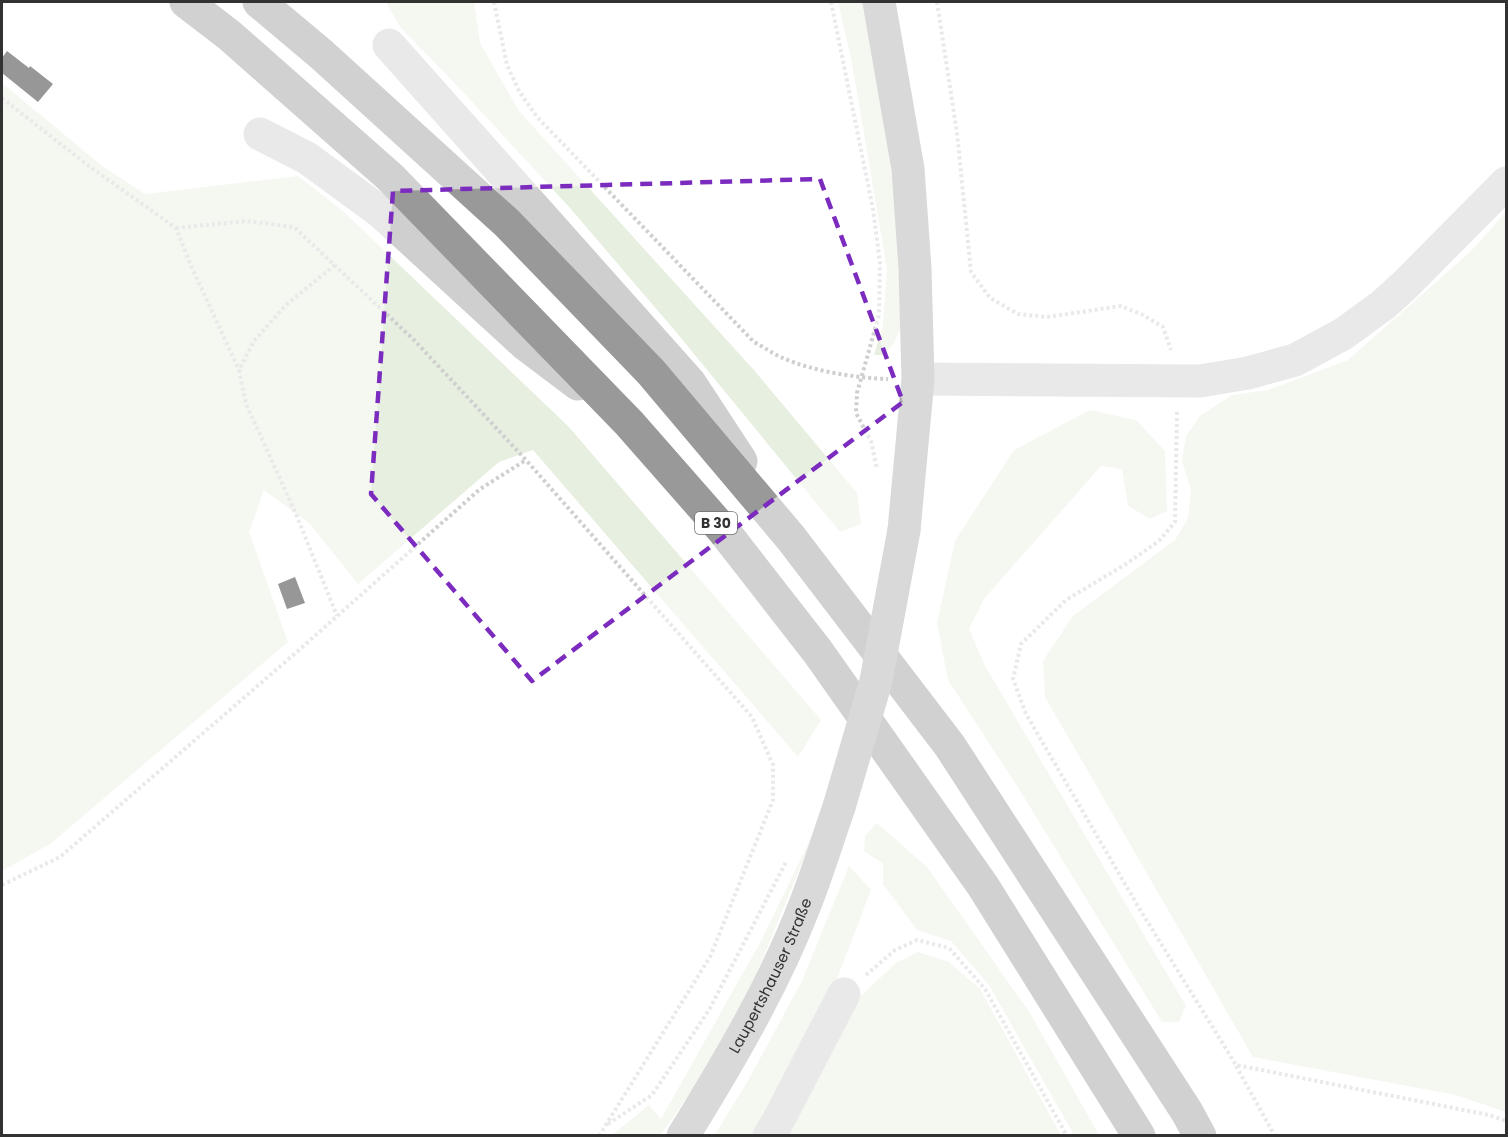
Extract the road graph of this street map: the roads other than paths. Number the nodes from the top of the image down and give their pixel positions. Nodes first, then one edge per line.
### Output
1 (186, 2) edge
2 (259, 2) edge
3 (879, 2) edge
4 (389, 45) dead end
5 (260, 134) dead end
6 (1506, 183) edge
7 (918, 379) junction
8 (629, 423) junction
9 (791, 538) junction
10 (844, 994) road end
11 (683, 1136) edge
12 (769, 1136) edge
13 (1139, 1136) edge
14 (1200, 1136) edge

1 - 8 highway, B 30
2 - 9 highway
3 - 7 main road, Laupertshauser Straße
4 - 9 street
5 - 8 street
6 - 7 street
7 - 11 main road, Laupertshauser Straße, bridge
8 - 13 highway, B 30
9 - 14 highway
10 - 12 street

